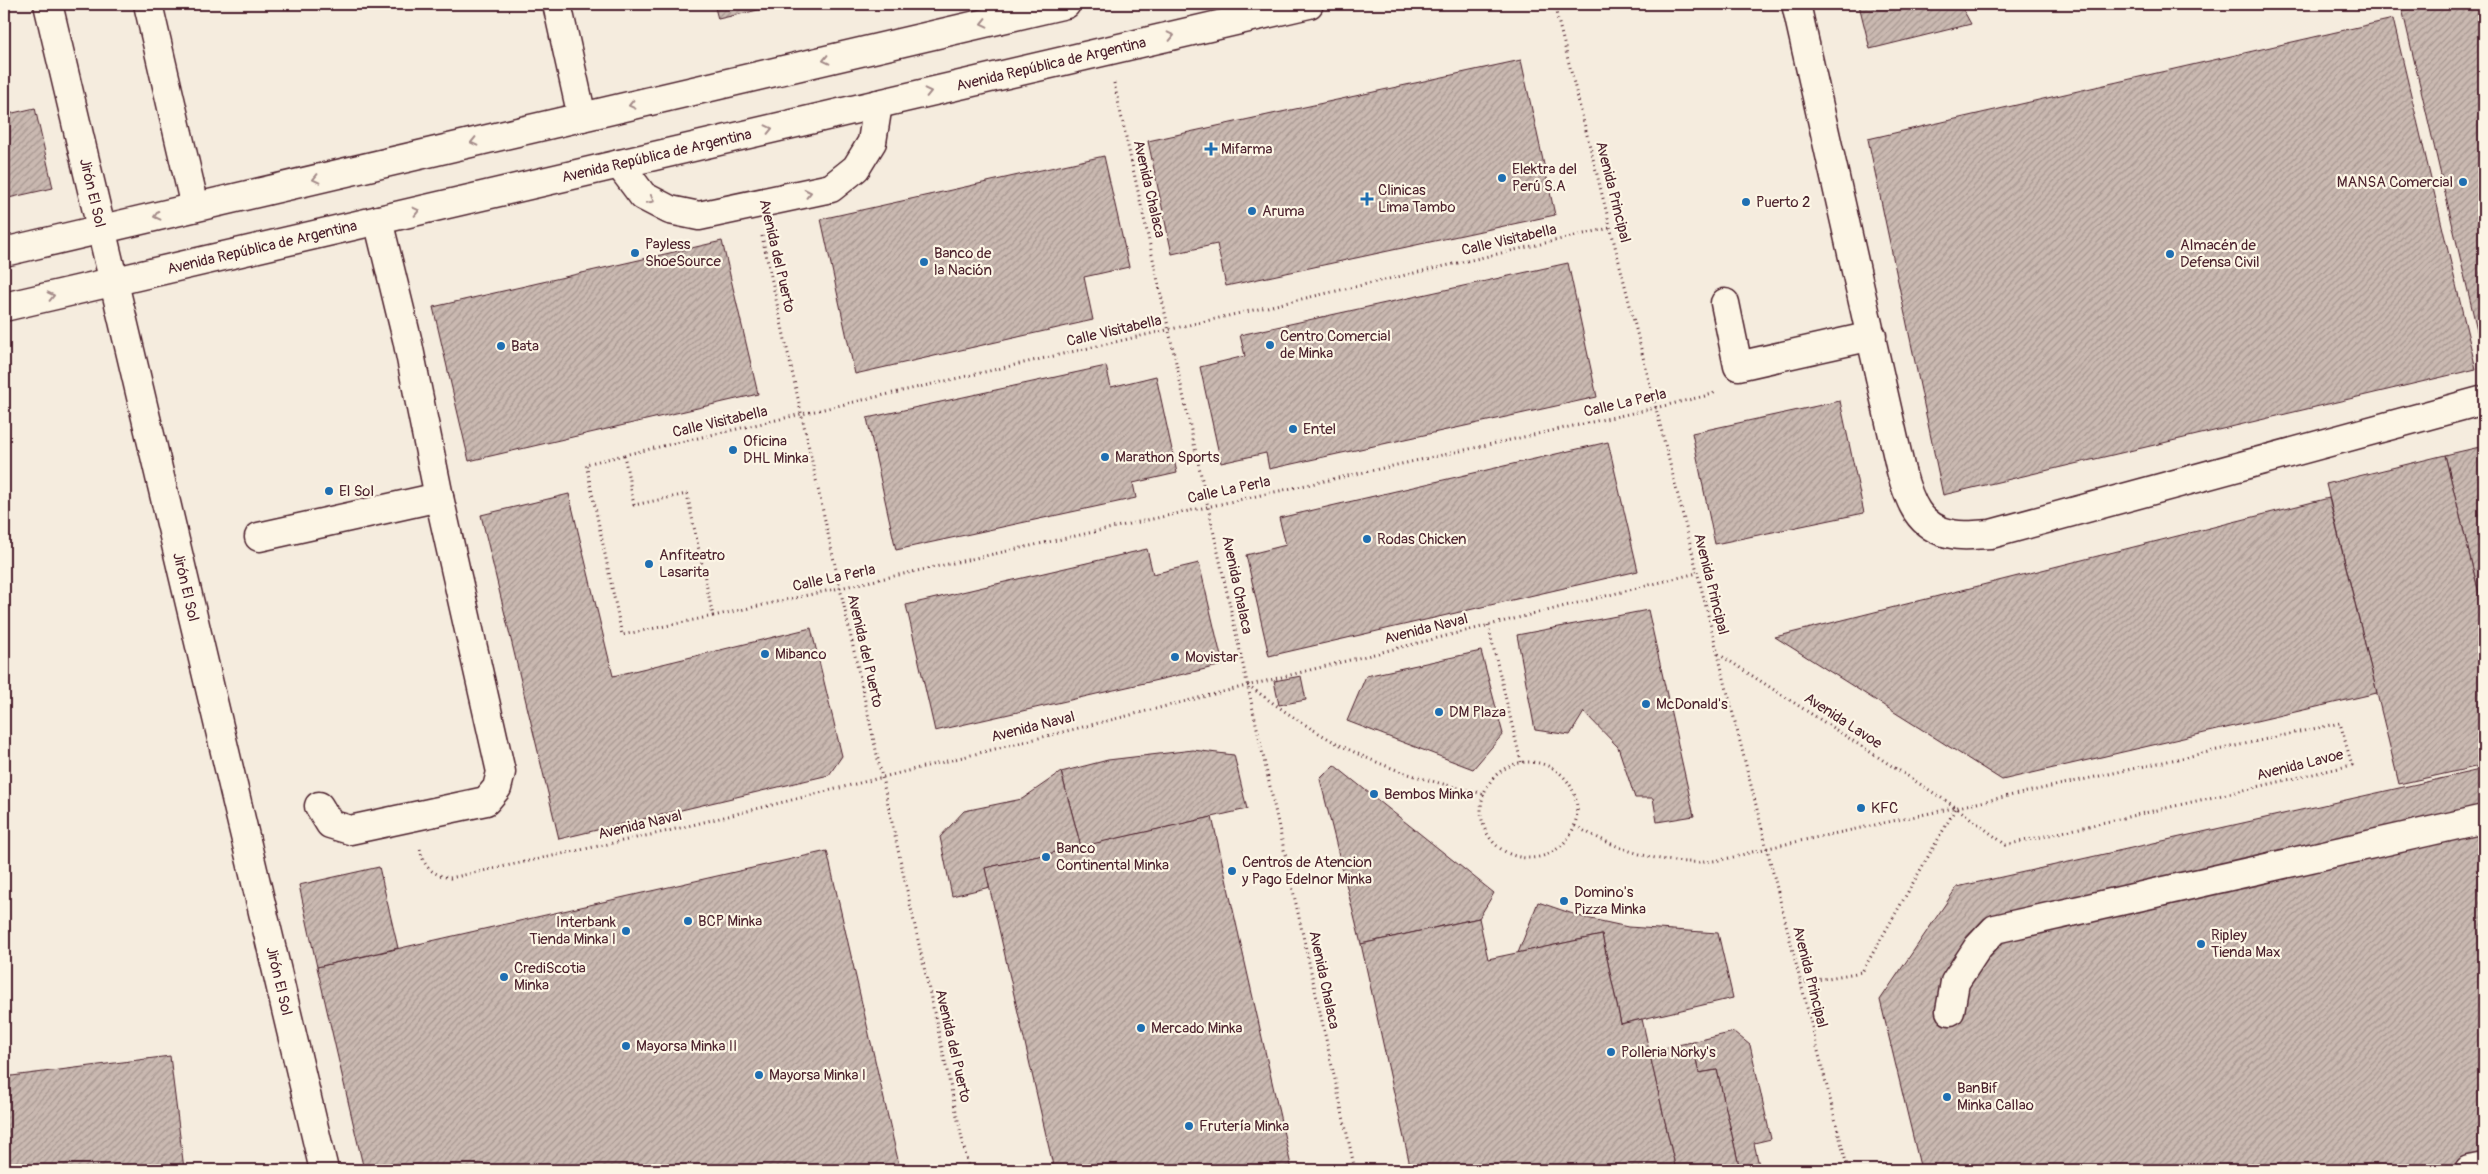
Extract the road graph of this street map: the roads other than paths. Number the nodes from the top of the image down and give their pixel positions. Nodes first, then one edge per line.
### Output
1 (48, 4) edge
2 (148, 4) edge
3 (557, 4) edge
4 (1066, 4) edge
5 (1309, 4) edge
6 (1796, 4) edge
7 (1022, 9) edge
8 (878, 104) junction
9 (582, 117) junction
10 (619, 164) junction
11 (195, 207) junction
12 (378, 220) junction
13 (100, 229) junction
14 (4, 252) edge
15 (113, 282) junction
16 (1724, 304) dead end
17 (4, 307) edge
18 (1872, 336) junction
19 (2484, 400) edge
20 (439, 497) junction
21 (259, 537) dead end
22 (318, 806) dead end
23 (2484, 819) edge
24 (1950, 1011) dead end
25 (2484, 1167) edge
26 (324, 1170) edge
27 (2469, 1170) edge

1 - 13 main road, Jirón El Sol
2 - 11 main road
3 - 9 main road
4 - 7 main road
8 -> 5 main road, Avenida República de Argentina
6 - 18 main road
7 -> 9 main road
10 -> 8 main road, Avenida República de Argentina
10 -> 8 main road
9 -> 11 main road
12 -> 10 main road, Avenida República de Argentina
11 -> 13 main road
12 - 15 main road, Avenida República de Argentina
12 - 20 main road
13 - 14 main road
13 - 15 main road, Jirón El Sol
17 -> 15 main road, Avenida República de Argentina
15 - 26 main road, Jirón El Sol
16 - 18 main road
18 - 19 main road
20 - 21 main road
20 - 22 main road
23 - 24 main road
25 - 27 main road

